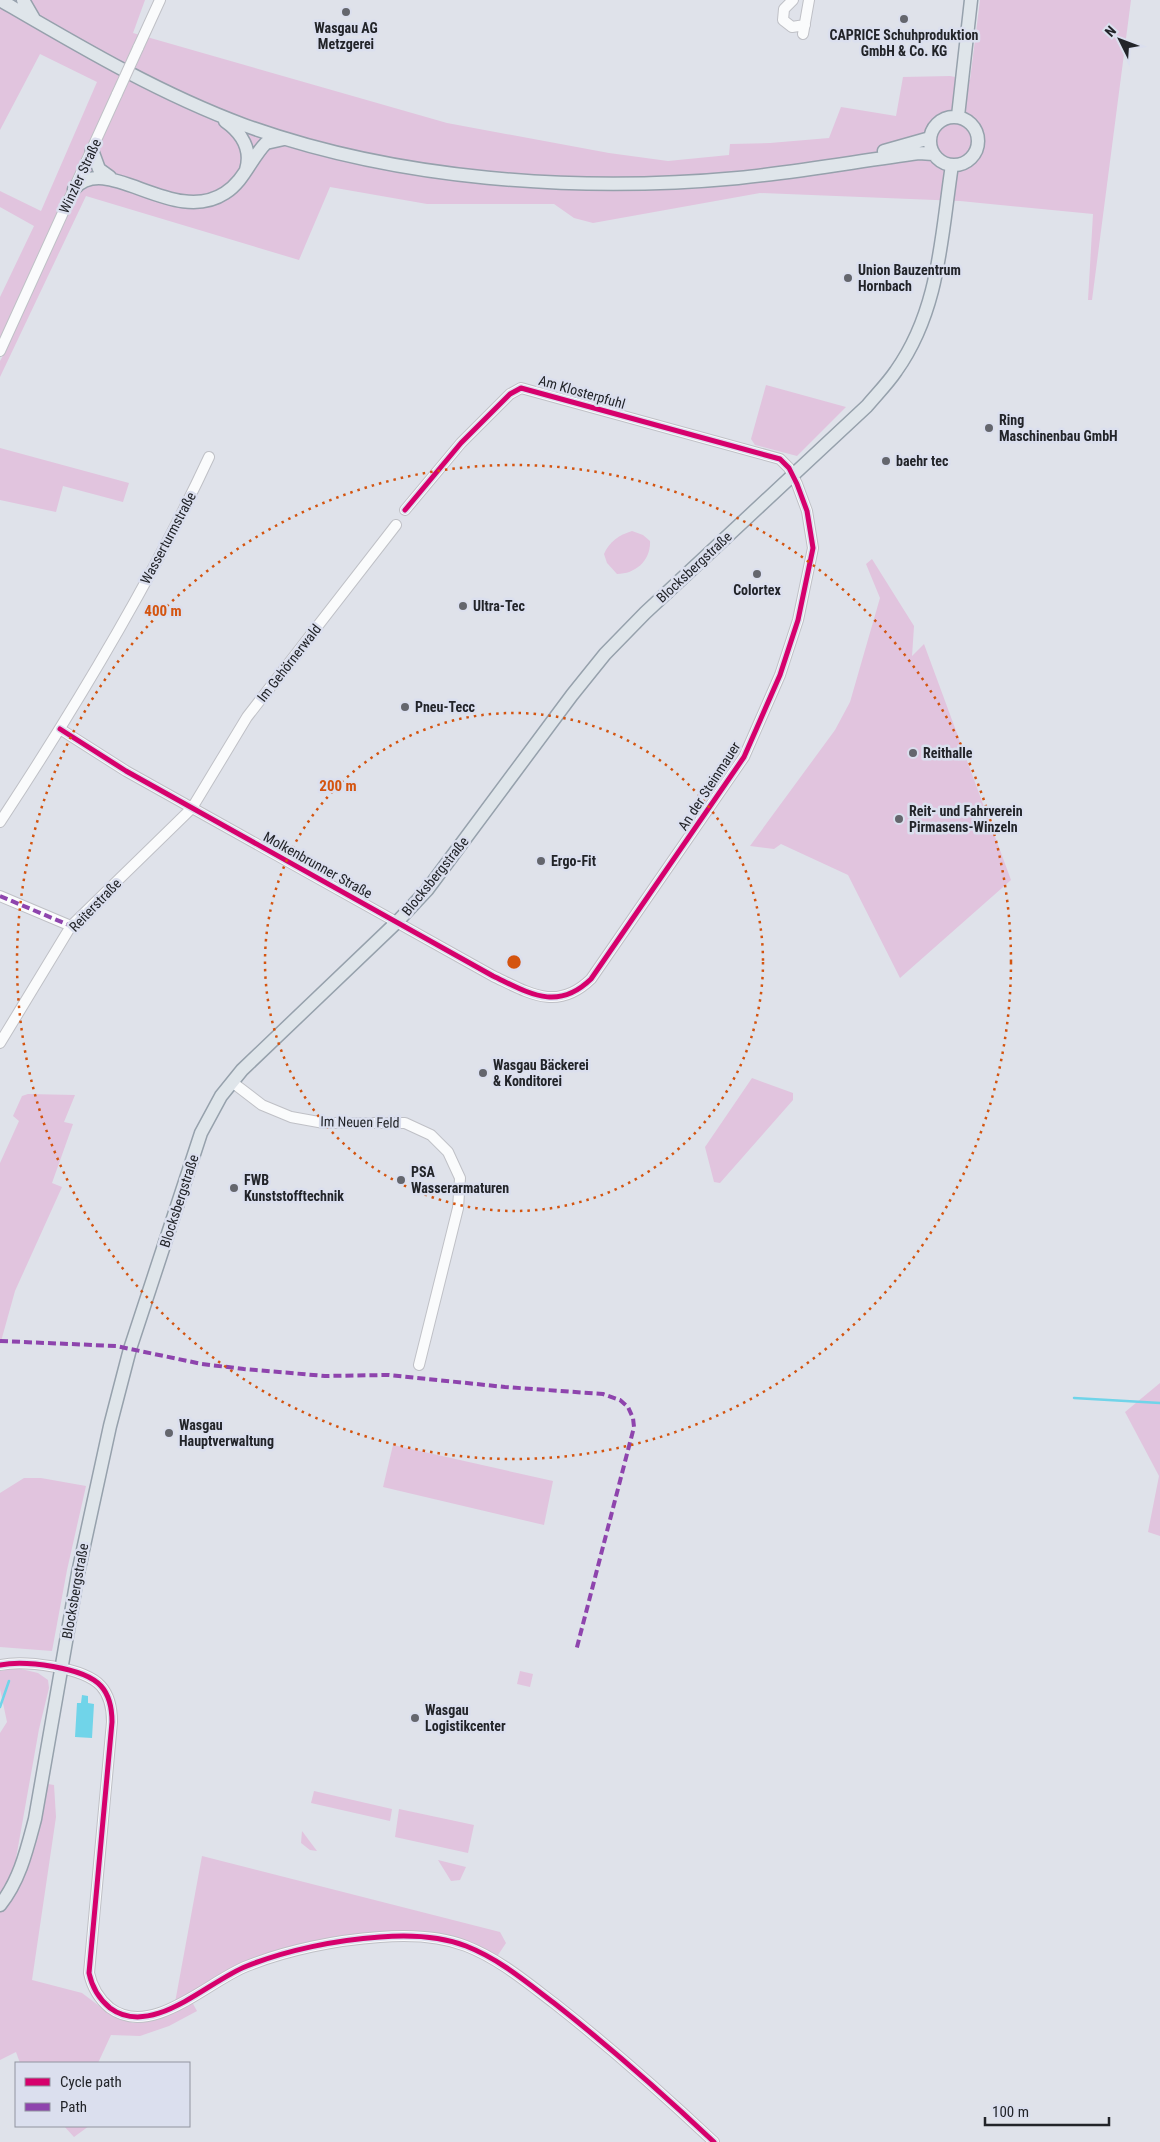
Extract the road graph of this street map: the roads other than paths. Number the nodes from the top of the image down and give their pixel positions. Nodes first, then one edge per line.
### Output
1 (23, 0) edge
2 (160, 0) edge
3 (793, 0) edge
4 (809, 0) edge
5 (971, 0) edge
6 (4, 1) edge
7 (36, 21) junction
8 (205, 109) junction
9 (958, 116) junction
10 (287, 138) junction
11 (930, 138) junction
12 (92, 150) junction
13 (934, 154) junction
14 (952, 165) junction
15 (819, 166) junction
16 (245, 172) junction
17 (112, 179) junction
18 (74, 189) junction
19 (0, 351) edge
20 (208, 457) dead end
21 (793, 475) junction
22 (405, 510) dead end
23 (396, 525) dead end
24 (60, 729) junction
25 (192, 808) junction
26 (0, 822) edge
27 (0, 896) edge
28 (398, 921) junction
29 (71, 926) junction
30 (573, 994) joint
31 (0, 1043) edge
32 (232, 1082) junction
33 (419, 1365) dead end
34 (0, 1665) edge
35 (61, 1669) junction
36 (0, 1905) edge
37 (714, 2142) edge

1 - 7 main road
2 - 12 street, Winzler Straße, bridge
3 - 4 street
5 - 9 main road
6 - 7 main road
7 - 8 main road
8 - 10 main road
8 - 16 main road
9 - 11 main road
9 - 14 main road
10 - 15 main road
10 - 16 main road
11 - 13 main road
11 - 15 main road
12 - 17 main road
12 - 18 street, Winzler Straße
13 - 14 main road
13 - 15 main road
14 - 21 main road, Blocksbergstraße
16 - 17 main road
17 - 18 main road
18 - 19 street, Winzler Straße
20 - 24 street, Wasserturmstraße
21 - 22 street, Am Klosterpfuhl
21 - 28 main road, Blocksbergstraße
21 - 30 street, An der Steinmauer
23 - 25 street, Im Gehörnerwald
24 - 25 street, Molkenbrunner Straße
24 - 26 street, Wasserturmstraße
25 - 28 street, Molkenbrunner Straße
25 - 29 street, Reiterstraße
27 - 29 street
28 - 30 street, Molkenbrunner Straße
28 - 32 main road, Blocksbergstraße
29 - 31 street, Reiterstraße
32 - 33 street, Im Neuen Feld
32 - 35 main road, Blocksbergstraße
34 - 35 street
35 - 36 main road, Blocksbergstraße
35 - 37 street

